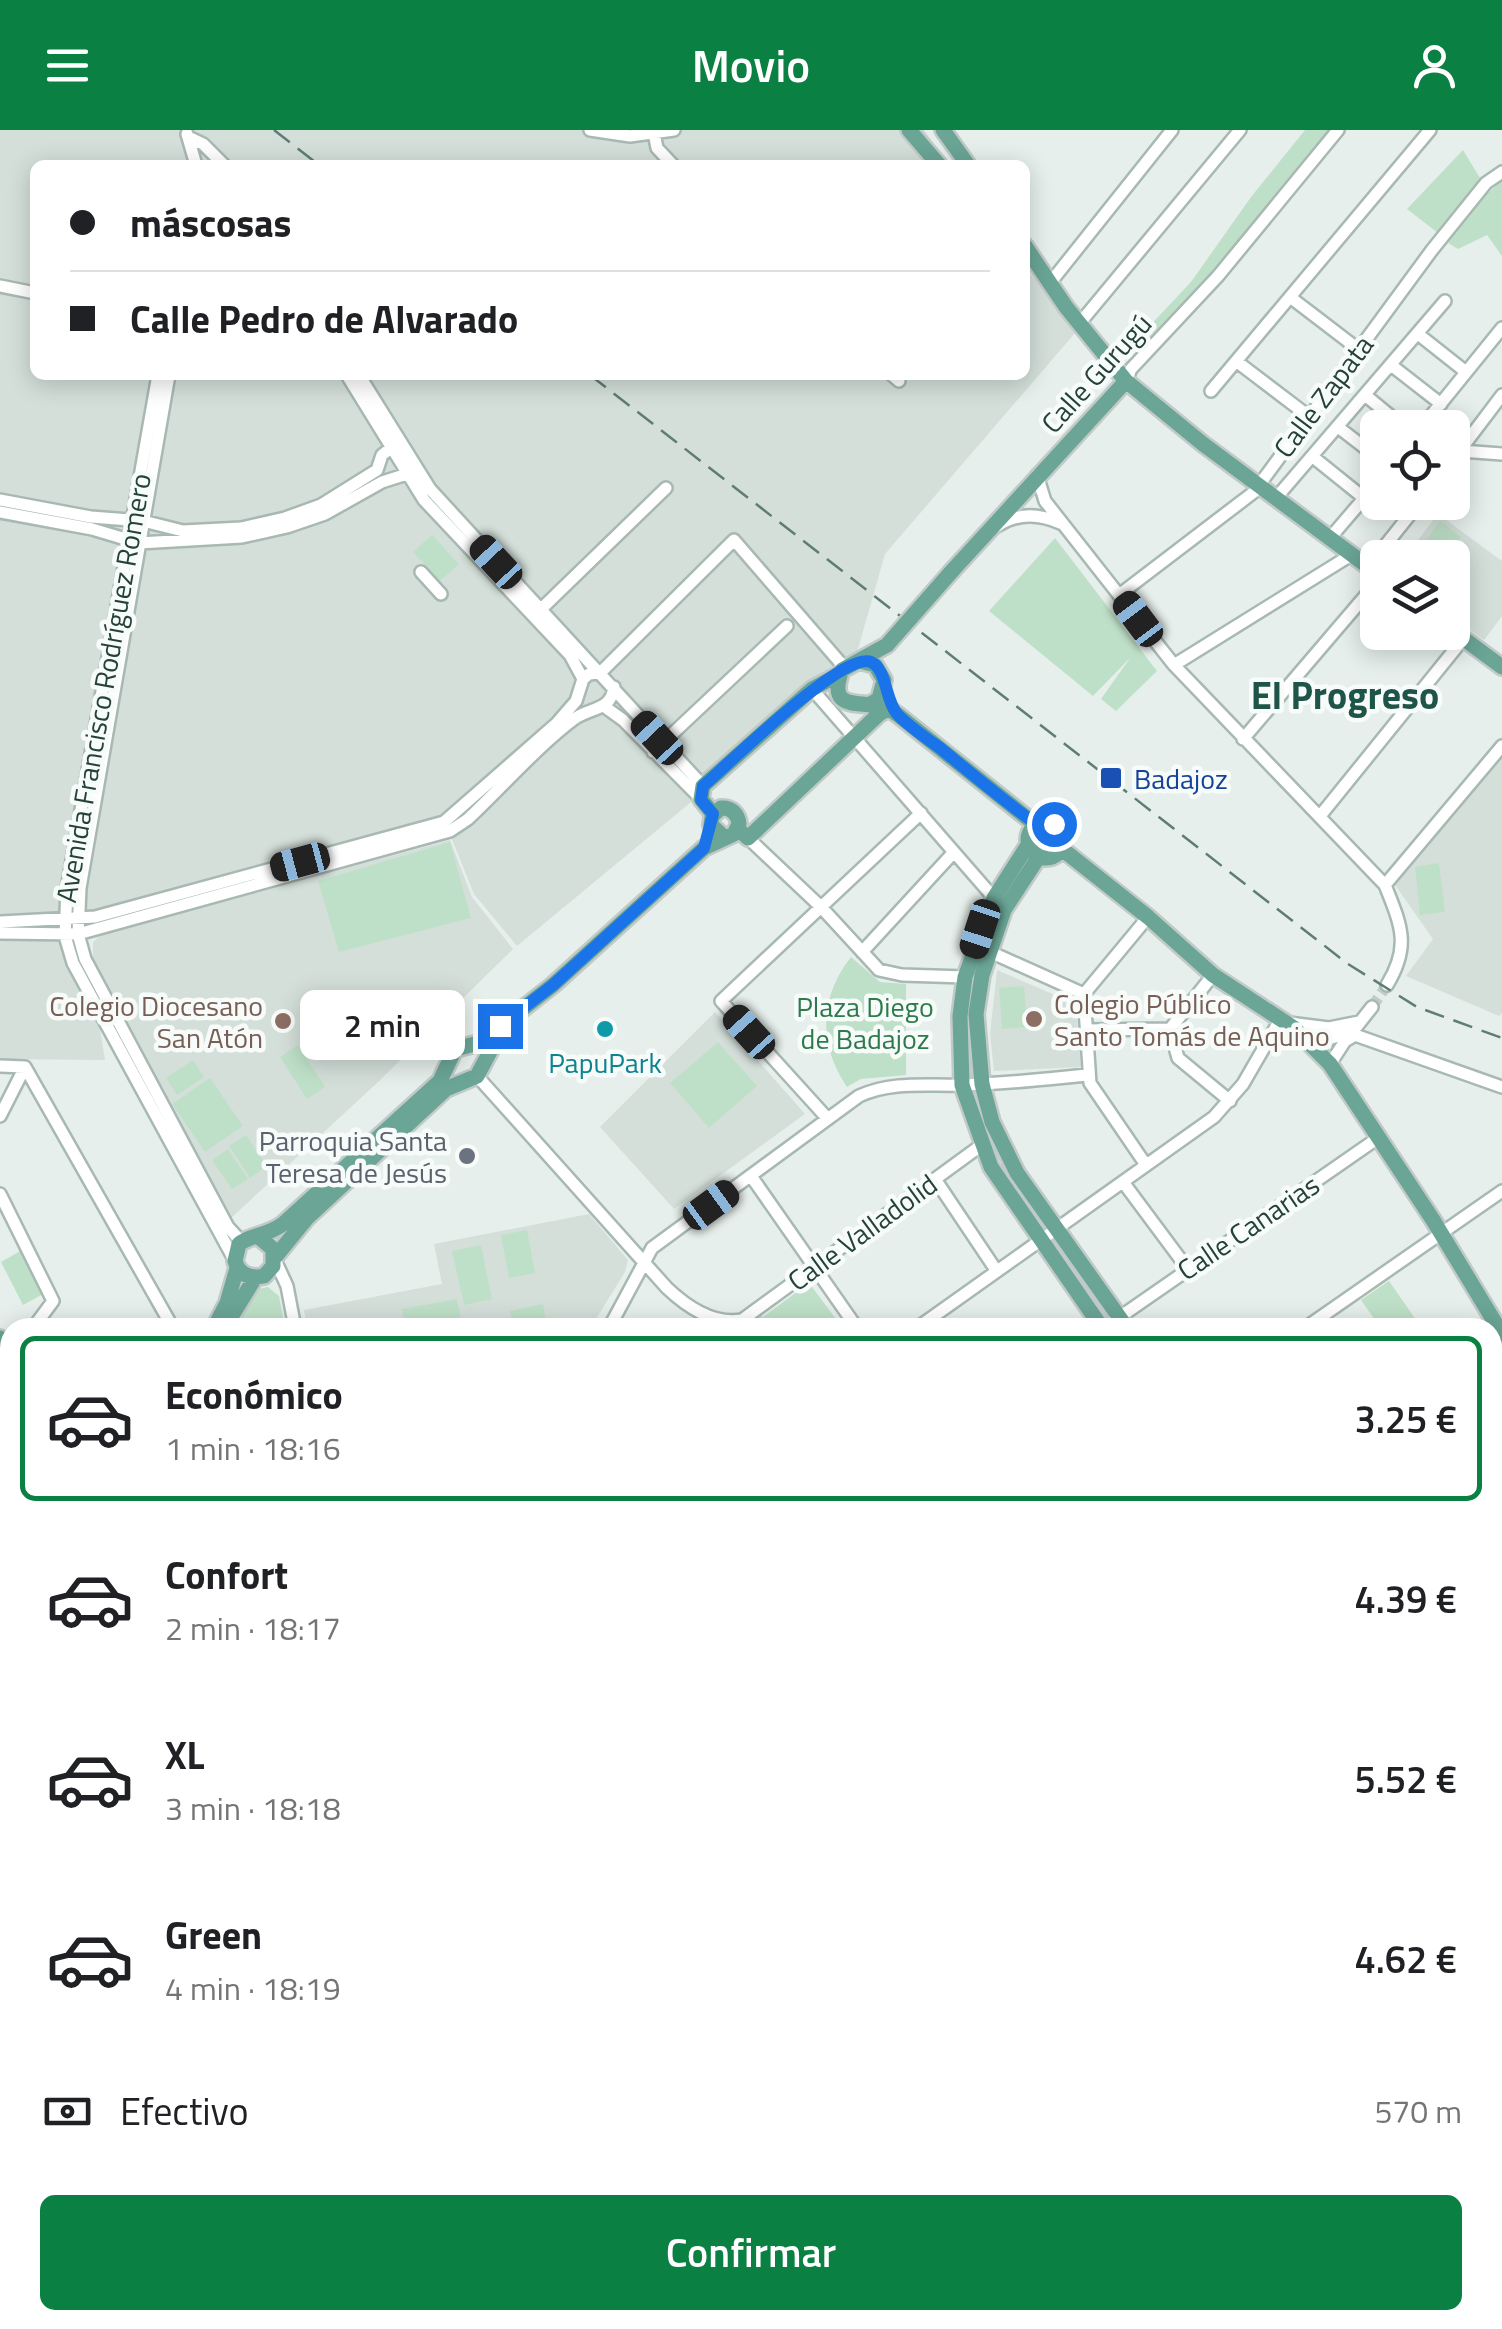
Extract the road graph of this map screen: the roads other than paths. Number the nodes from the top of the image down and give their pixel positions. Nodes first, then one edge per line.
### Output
1 (590, 130) edge
2 (674, 130) edge
3 (909, 130) edge
4 (943, 130) edge
5 (1172, 130) edge
6 (1240, 130) edge
7 (1338, 130) edge
8 (1430, 130) edge
9 (654, 133) junction
10 (187, 134) edge
11 (195, 160) edge
12 (219, 160) edge
13 (668, 160) edge
14 (935, 160) edge
15 (964, 160) edge
16 (1502, 172) edge
17 (1030, 253) edge
18 (1050, 283) junction
19 (0, 286) edge
20 (30, 292) edge
21 (1290, 297) junction
22 (1445, 301) dead end
23 (1079, 324) junction
24 (1502, 328) edge
25 (1418, 334) junction
26 (1358, 349) junction
27 (1236, 360) junction
28 (1391, 365) junction
29 (1466, 372) junction
30 (157, 380) edge
31 (168, 380) edge
32 (350, 380) edge
33 (361, 380) edge
34 (1126, 381) junction
35 (1211, 391) dead end
36 (1365, 395) junction
37 (1502, 395) edge
38 (1440, 404) junction
39 (1383, 410) edge
40 (1436, 410) edge
41 (1308, 415) junction
42 (1338, 427) junction
43 (1470, 438) edge
44 (1360, 444) edge
45 (391, 448) junction
46 (1502, 454) edge
47 (1470, 455) edge
48 (1313, 457) junction
49 (408, 470) junction
50 (1038, 475) junction
51 (378, 477) junction
52 (1258, 485) junction
53 (666, 488) dead end
54 (418, 492) junction
55 (1360, 495) edge
56 (1019, 496) junction
57 (1276, 498) junction
58 (0, 500) edge
59 (1045, 501) junction
60 (1360, 503) edge
61 (0, 512) edge
62 (116, 518) junction
63 (138, 520) junction
64 (157, 525) junction
65 (1067, 528) junction
66 (989, 531) junction
67 (215, 534) junction
68 (114, 535) junction
69 (1330, 538) junction
70 (140, 541) junction
71 (1351, 555) junction
72 (1360, 562) edge
73 (421, 572) dead end
74 (1360, 592) edge
75 (441, 594) dead end
76 (1119, 595) junction
77 (537, 613) junction
78 (787, 626) dead end
79 (1470, 643) edge
80 (887, 645) junction
81 (1446, 650) edge
82 (590, 662) junction
83 (612, 662) junction
84 (1174, 665) junction
85 (1502, 667) edge
86 (848, 668) junction
87 (608, 681) junction
88 (883, 682) junction
89 (582, 684) junction
90 (812, 689) junction
91 (869, 706) junction
92 (601, 707) junction
93 (893, 712) junction
94 (854, 738) junction
95 (1243, 739) junction
96 (1502, 746) edge
97 (658, 748) junction
98 (703, 786) junction
99 (921, 813) junction
100 (715, 816) junction
101 (1320, 816) junction
102 (1036, 824) junction
103 (737, 835) junction
104 (704, 848) junction
105 (1062, 849) junction
106 (1033, 851) junction
107 (954, 852) junction
108 (1384, 886) junction
109 (994, 898) junction
110 (821, 907) junction
111 (1148, 917) junction
112 (78, 918) junction
113 (64, 920) junction
114 (0, 922) edge
115 (0, 933) edge
116 (72, 935) junction
117 (988, 951) junction
118 (862, 952) junction
119 (1213, 974) junction
120 (965, 977) junction
121 (553, 985) junction
122 (1388, 986) tunnel mouth
123 (1084, 994) junction
124 (1372, 1007) tunnel mouth
125 (1284, 1022) junction
126 (1359, 1022) junction
127 (1334, 1027) junction
128 (1170, 1029) junction
129 (1086, 1030) junction
130 (1355, 1035) junction
131 (1310, 1044) junction
132 (469, 1047) junction
133 (1330, 1064) junction
134 (0, 1066) edge
135 (448, 1066) junction
136 (25, 1067) junction
137 (474, 1074) junction
138 (1088, 1076) junction
139 (982, 1084) junction
140 (962, 1085) junction
141 (1502, 1087) edge
142 (1230, 1100) junction
143 (0, 1116) edge
144 (828, 1120) junction
145 (1378, 1138) junction
146 (984, 1144) junction
147 (1146, 1165) junction
148 (751, 1176) junction
149 (935, 1179) junction
150 (1122, 1182) junction
151 (1502, 1191) edge
152 (0, 1194) edge
153 (1056, 1228) junction
154 (1440, 1233) junction
155 (1041, 1238) junction
156 (252, 1239) junction
157 (275, 1258) junction
158 (643, 1262) junction
159 (236, 1264) junction
160 (813, 1267) junction
161 (1187, 1268) junction
162 (996, 1270) junction
163 (656, 1276) junction
164 (260, 1277) junction
165 (286, 1286) junction
166 (625, 1295) junction
167 (41, 1318) edge
168 (168, 1318) edge
169 (220, 1318) edge
170 (232, 1318) edge
171 (292, 1318) edge
172 (614, 1318) edge
173 (712, 1318) edge
174 (750, 1318) edge
175 (850, 1318) edge
176 (931, 1318) edge
177 (1096, 1318) edge
178 (1120, 1318) edge
179 (1128, 1318) edge
180 (1319, 1318) edge
181 (1492, 1318) edge

1 - 9 street
2 - 9 street
3 - 14 main road
4 - 15 main road
5 - 18 street
6 - 23 street
7 - 34 street, Calle Gurugú
8 - 21 street
9 - 13 street
10 - 11 street
10 - 12 street
16 - 26 street, Calle Zapata
17 - 18 main road
18 - 23 main road
19 - 20 street
21 - 26 street
21 - 27 street
22 - 25 street
23 - 34 main road
24 - 29 street
25 - 28 street
25 - 29 street
26 - 41 street, Calle Zapata
27 - 35 street
27 - 41 street
28 - 36 street
28 - 38 street
29 - 38 street
30 - 63 street, Avenida Francisco Rodríguez Romero
31 - 63 street, Avenida Francisco Rodríguez Romero
32 - 45 street
33 - 45 street
34 - 50 main road, Calle Gurugú
34 - 52 main road
36 - 39 street
36 - 42 street
37 - 43 street
38 - 40 street
41 - 52 street, Calle Zapata
42 - 44 street
42 - 48 street
45 - 49 street
45 - 49 street
45 - 51 street
46 - 47 street
48 - 55 street
48 - 57 street
49 - 51 street
49 - 54 street
49 - 77 street
50 - 56 main road, Calle Gurugú
50 - 59 street
51 - 54 street
51 - 67 street
52 - 57 main road
52 - 76 street, Calle Zapata
53 - 77 street
54 - 77 street
56 - 59 street
56 - 66 main road, Calle Gurugú
57 - 69 main road
58 - 62 street
59 - 65 street
60 - 69 street
61 - 68 street
62 - 63 street
62 - 68 street, Avenida Francisco Rodríguez Romero
63 - 64 street
63 - 70 street, Avenida Francisco Rodríguez Romero
64 - 67 street
64 - 70 street, Avenida Francisco Rodríguez Romero
65 - 66 street
65 - 76 street
66 - 80 main road, Calle Gurugú, bridge
67 - 70 street
68 - 70 street
69 - 71 main road
70 - 112 street, Avenida Francisco Rodríguez Romero
70 - 113 street, Avenida Francisco Rodríguez Romero
71 - 72 main road
71 - 84 street
73 - 75 street
74 - 95 street
76 - 84 street
77 - 82 street
77 - 89 street
78 - 97 street
79 - 85 main road
80 - 86 main road, Calle Gurugú
80 - 88 main road
81 - 101 street
82 - 83 street
82 - 87 street
83 - 86 street
83 - 87 street
84 - 95 street
86 - 88 main road
86 - 90 main road, Calle Gurugú
86 - 91 main road
87 - 89 street
87 - 92 street
87 - 97 street
88 - 91 main road
88 - 93 main road
89 - 92 street
89 - 112 street
90 - 94 street
90 - 98 main road, Calle Gurugú
91 - 93 main road
92 - 97 street
92 - 116 street
93 - 94 main road
93 - 102 main road
94 - 99 street
94 - 103 main road
95 - 101 street
96 - 108 street
97 - 98 street
97 - 98 street
98 - 100 main road
99 - 107 street
99 - 110 street
100 - 103 main road
100 - 103 main road
100 - 104 main road
101 - 108 street
102 - 105 main road
102 - 106 main road
103 - 104 main road
103 - 110 street
104 - 121 main road
105 - 106 main road
105 - 111 main road
106 - 109 main road
106 - 117 main road
107 - 109 street
107 - 118 street
108 - 122 street
109 - 120 main road
110 - 118 street
110 - 144 street
111 - 119 main road
111 - 123 street
112 - 113 street
112 - 116 street, Avenida Francisco Rodríguez Romero
113 - 114 street
113 - 116 street, Avenida Francisco Rodríguez Romero
115 - 116 street
116 - 156 street, Avenida Francisco Rodríguez Romero
116 - 159 street, Avenida Francisco Rodríguez Romero
117 - 123 street
117 - 139 main road
118 - 120 street
119 - 125 main road
119 - 128 street
120 - 140 main road
121 - 132 main road
121 - 137 main road
123 - 129 street
124 - 126 street
125 - 127 street
125 - 131 main road
125 - 142 street
126 - 127 street
126 - 130 street
126 - 131 street
127 - 131 street
128 - 129 street
128 - 142 street
129 - 138 street
130 - 133 street
130 - 141 street
131 - 133 main road
132 - 135 main road
132 - 137 main road
133 - 145 main road
134 - 136 street
135 - 137 main road
135 - 156 main road
136 - 143 street
136 - 168 street
137 - 157 main road
137 - 158 street, Calle Valladolid
138 - 139 street
138 - 147 street
139 - 140 street
139 - 153 main road
140 - 144 street
140 - 146 main road
142 - 147 street
144 - 148 street
145 - 154 main road
145 - 161 street, Calle Canarias
146 - 149 street, Calle Valladolid
146 - 155 main road
147 - 150 street
148 - 158 street
148 - 160 street
149 - 160 street, Calle Valladolid
149 - 162 street
150 - 153 street
150 - 161 street
151 - 154 street
152 - 167 street
153 - 155 street
153 - 178 main road
154 - 180 street
154 - 181 main road
155 - 162 street
155 - 177 main road
156 - 157 main road
156 - 159 main road
157 - 164 main road
157 - 165 street
158 - 163 street, Calle Valladolid
158 - 166 street
159 - 164 main road
159 - 169 main road
160 - 174 street, Calle Valladolid
160 - 175 street
161 - 179 street, Calle Canarias
162 - 176 street
163 - 166 street
163 - 173 street, Calle Valladolid
164 - 165 street
164 - 170 main road
165 - 171 street
166 - 172 street

